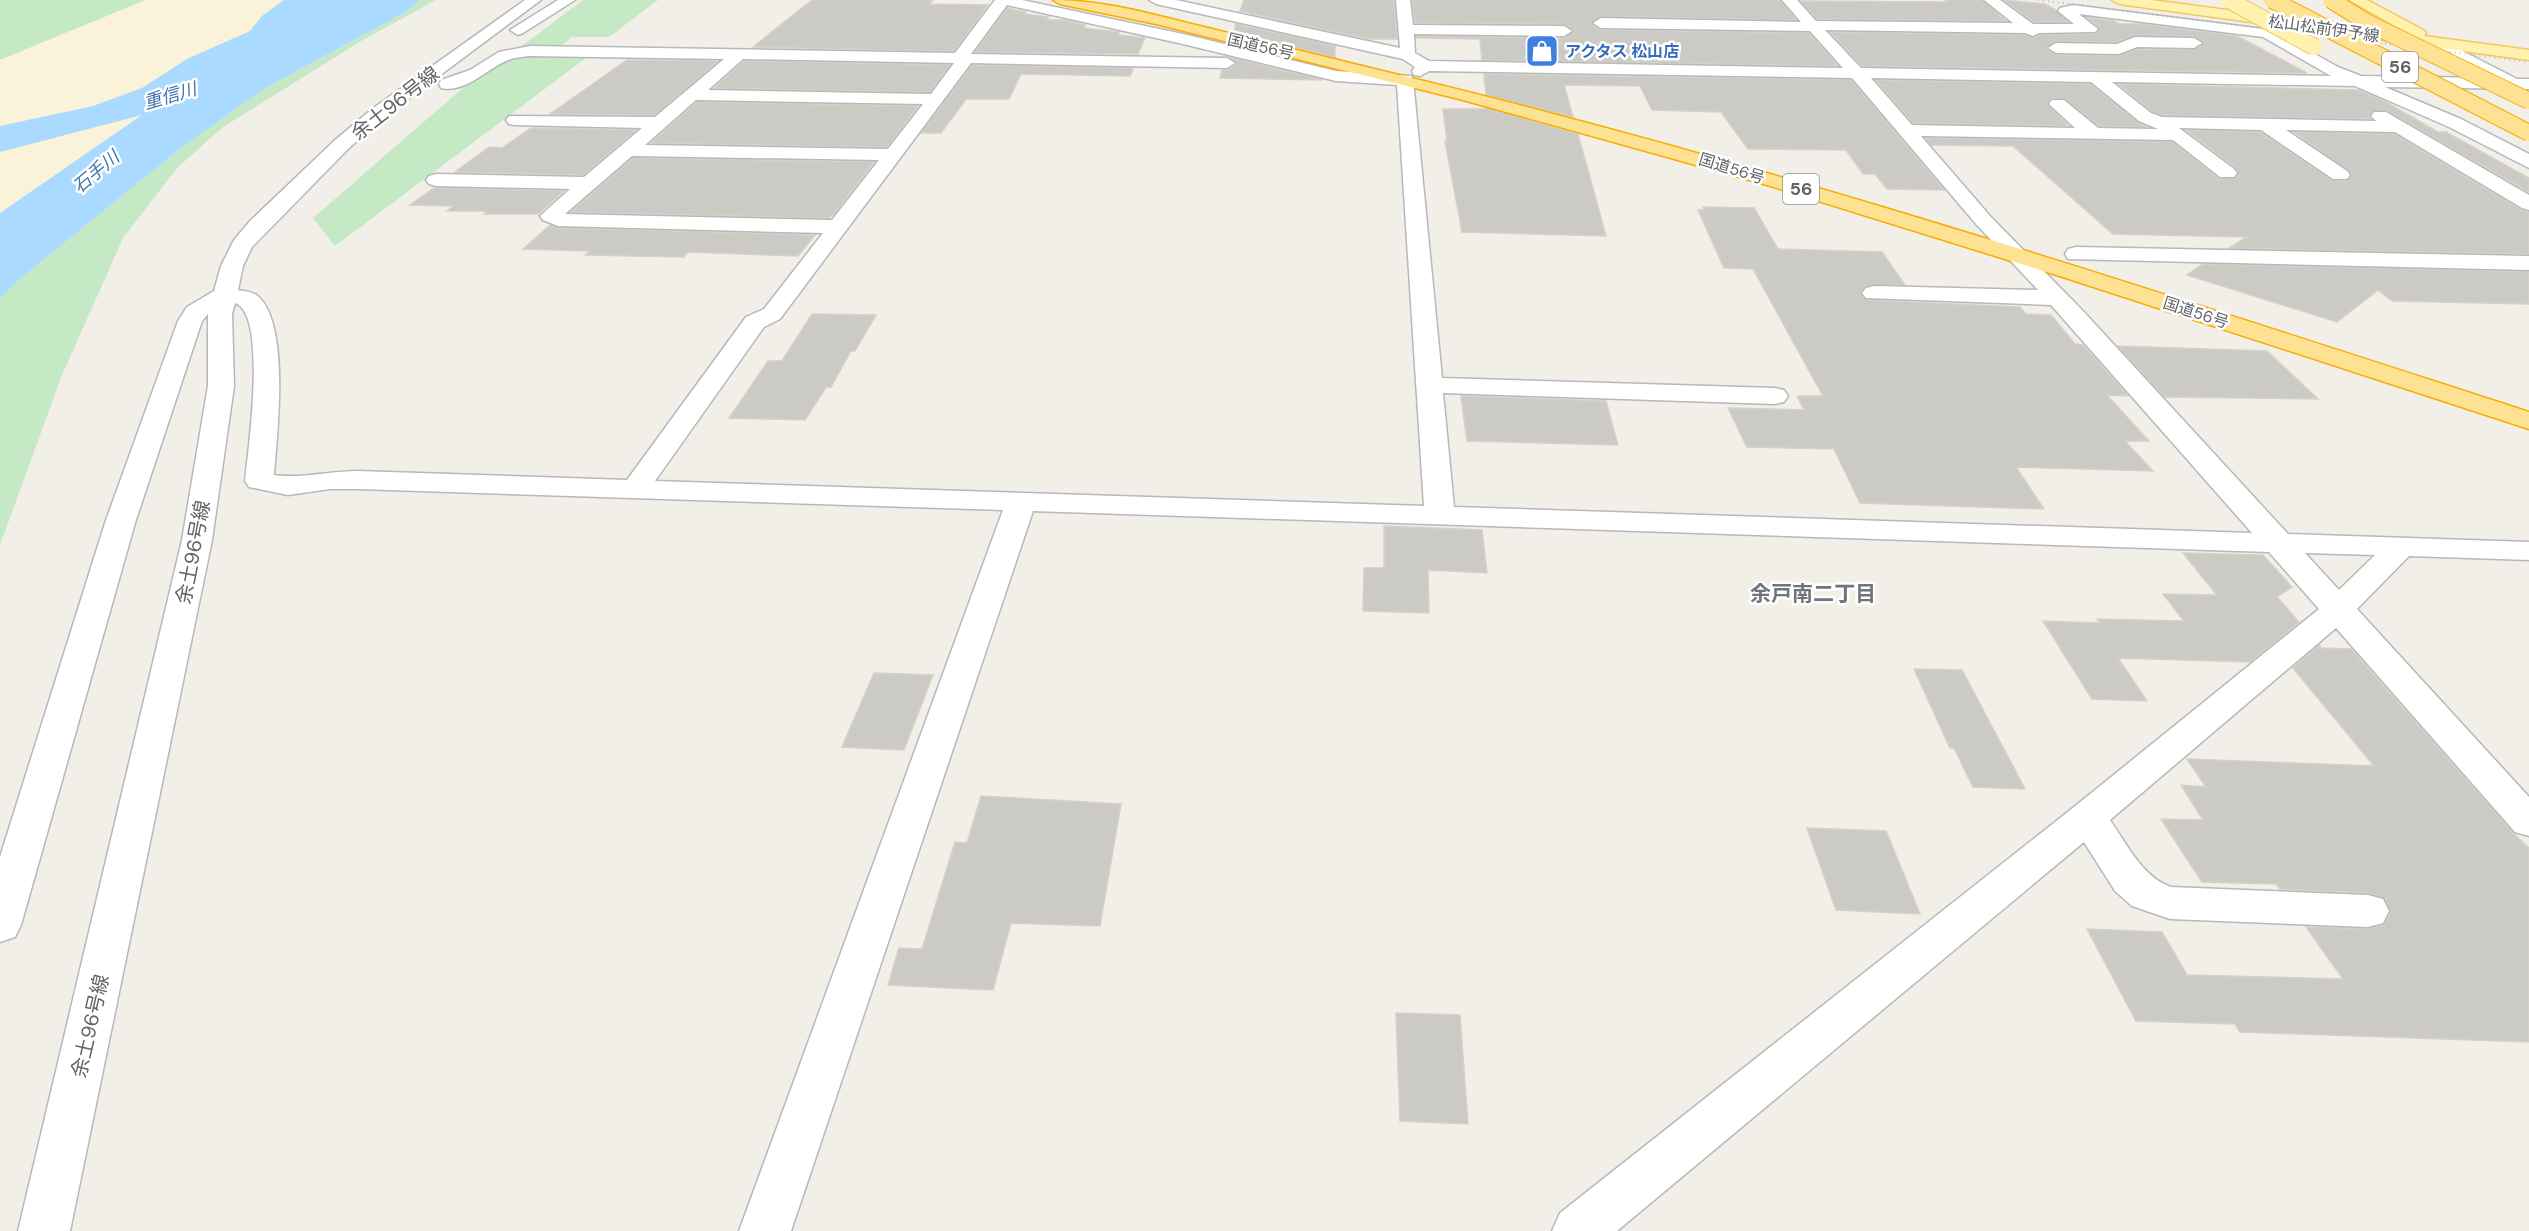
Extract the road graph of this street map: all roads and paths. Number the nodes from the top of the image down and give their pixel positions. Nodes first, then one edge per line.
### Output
1 (534, 0) edge
2 (568, 0) edge
3 (1003, 0) edge
4 (1060, 0) edge
5 (1105, 0) edge
6 (1156, 0) edge
7 (1991, 0) edge
8 (2119, 0) edge
9 (2229, 0) edge
10 (2248, 0) edge
11 (2272, 0) edge
12 (2320, 0) edge
13 (2331, 0) edge
14 (2356, 0) edge
15 (2188, 5) edge
16 (1407, 6) edge
17 (1557, 12) dead end
18 (1809, 22) edge
19 (1601, 23) dead end
20 (2367, 23) junction
21 (2028, 28) junction
22 (1406, 29) junction
23 (2194, 42) dead end
24 (2435, 43) junction
25 (2314, 47) joint
26 (2036, 48) dead end
27 (2059, 48) junction
28 (1666, 53) dead end
29 (740, 54) junction
30 (1408, 55) junction
31 (2529, 55) edge
32 (963, 59) junction
33 (1284, 64) junction
34 (1675, 70) junction
35 (1417, 72) junction
36 (2102, 77) junction
37 (447, 84) junction
38 (1860, 86) junction
39 (2525, 86) edge
40 (693, 94) junction
41 (2357, 94) junction
42 (431, 97) dead end
43 (935, 99) junction
44 (2529, 101) edge
45 (2058, 104) dead end
46 (2452, 109) junction
47 (516, 120) dead end
48 (2160, 122) junction
49 (660, 123) junction
50 (2265, 124) junction
51 (2398, 127) junction
52 (1905, 130) junction
53 (2093, 133) junction
54 (2529, 133) edge
55 (2176, 135) junction
56 (628, 150) junction
57 (2529, 150) edge
58 (892, 155) junction
59 (2529, 162) edge
60 (344, 166) dead end
61 (2227, 173) dead end
62 (2340, 175) dead end
63 (436, 180) dead end
64 (588, 183) junction
65 (2529, 204) edge
66 (274, 210) junction
67 (838, 226) junction
68 (1990, 228) junction
69 (2014, 253) junction
70 (2076, 254) junction
71 (2529, 263) edge
72 (1874, 293) dead end
73 (224, 295) junction
74 (2056, 298) junction
75 (1430, 385) junction
76 (1775, 396) dead end
77 (2529, 401) edge
78 (2529, 421) edge
79 (635, 489) junction
80 (1021, 502) junction
81 (1440, 516) junction
82 (2279, 542) junction
83 (2402, 546) junction
84 (2529, 551) edge
85 (2339, 609) junction
86 (2088, 817) junction
87 (2529, 822) edge
88 (2368, 911) dead end
89 (0, 925) edge
90 (44, 1231) edge
91 (765, 1231) edge
92 (1578, 1231) edge

1 - 66 street, 余土96号線
2 - 37 street
3 - 32 street
3 - 33 street
4 - 35 highway, 国道56号 / 56
5 - 35 highway, 国道56号 / 56
6 - 30 street
7 - 21 street
8 - 15 main road, 松山松前伊予線
9 - 25 main road, bridge
10 - 46 highway, 56
11 - 54 highway, 56, bridge
12 - 20 highway, 56, bridge
13 - 20 highway, 56, bridge
14 - 24 main road
15 - 24 main road, 松山松前伊予線
16 - 22 street
17 - 22 street
18 - 19 street
18 - 21 street
18 - 38 street
20 - 44 highway, 56, bridge
21 - 27 street
21 - 41 street
22 - 30 street
23 - 27 street
24 - 31 main road, 松山松前伊予線
24 - 39 street
25 - 46 highway, 56
26 - 27 street
27 - 36 street
28 - 34 street
29 - 32 street
29 - 37 street
29 - 40 street
30 - 35 street
32 - 33 street
32 - 43 street
33 - 35 street
34 - 35 street
34 - 38 street
35 - 68 highway, 国道56号 / 56
35 - 69 highway, 国道56号 / 56
35 - 75 street
36 - 38 street
36 - 41 street
36 - 48 street
37 - 42 street
38 - 52 street
39 - 41 street
40 - 43 street
40 - 49 street
41 - 51 street
41 - 59 street
43 - 58 street
45 - 53 street
46 - 57 highway, 56
47 - 49 street
48 - 50 street
48 - 55 street
49 - 56 street
50 - 51 street
50 - 62 street
51 - 65 street
52 - 53 street
52 - 68 street
53 - 55 street
55 - 61 street
56 - 58 street
56 - 64 street
58 - 67 street
60 - 66 street
63 - 64 street
64 - 67 street
66 - 73 street, 余土96号線
67 - 79 street
68 - 69 street
68 - 70 highway, 国道56号 / 56
69 - 74 street
69 - 78 highway, 国道56号 / 56
70 - 71 street
70 - 77 highway, 国道56号 / 56
72 - 74 street
73 - 79 street
73 - 89 street
73 - 90 street, 余土96号線
74 - 82 street
75 - 76 street
75 - 81 street
79 - 80 street
80 - 81 street
80 - 91 street
81 - 82 street
82 - 83 street
82 - 85 street
83 - 84 street
83 - 85 street
85 - 86 street
85 - 87 street
86 - 88 street
86 - 92 street

